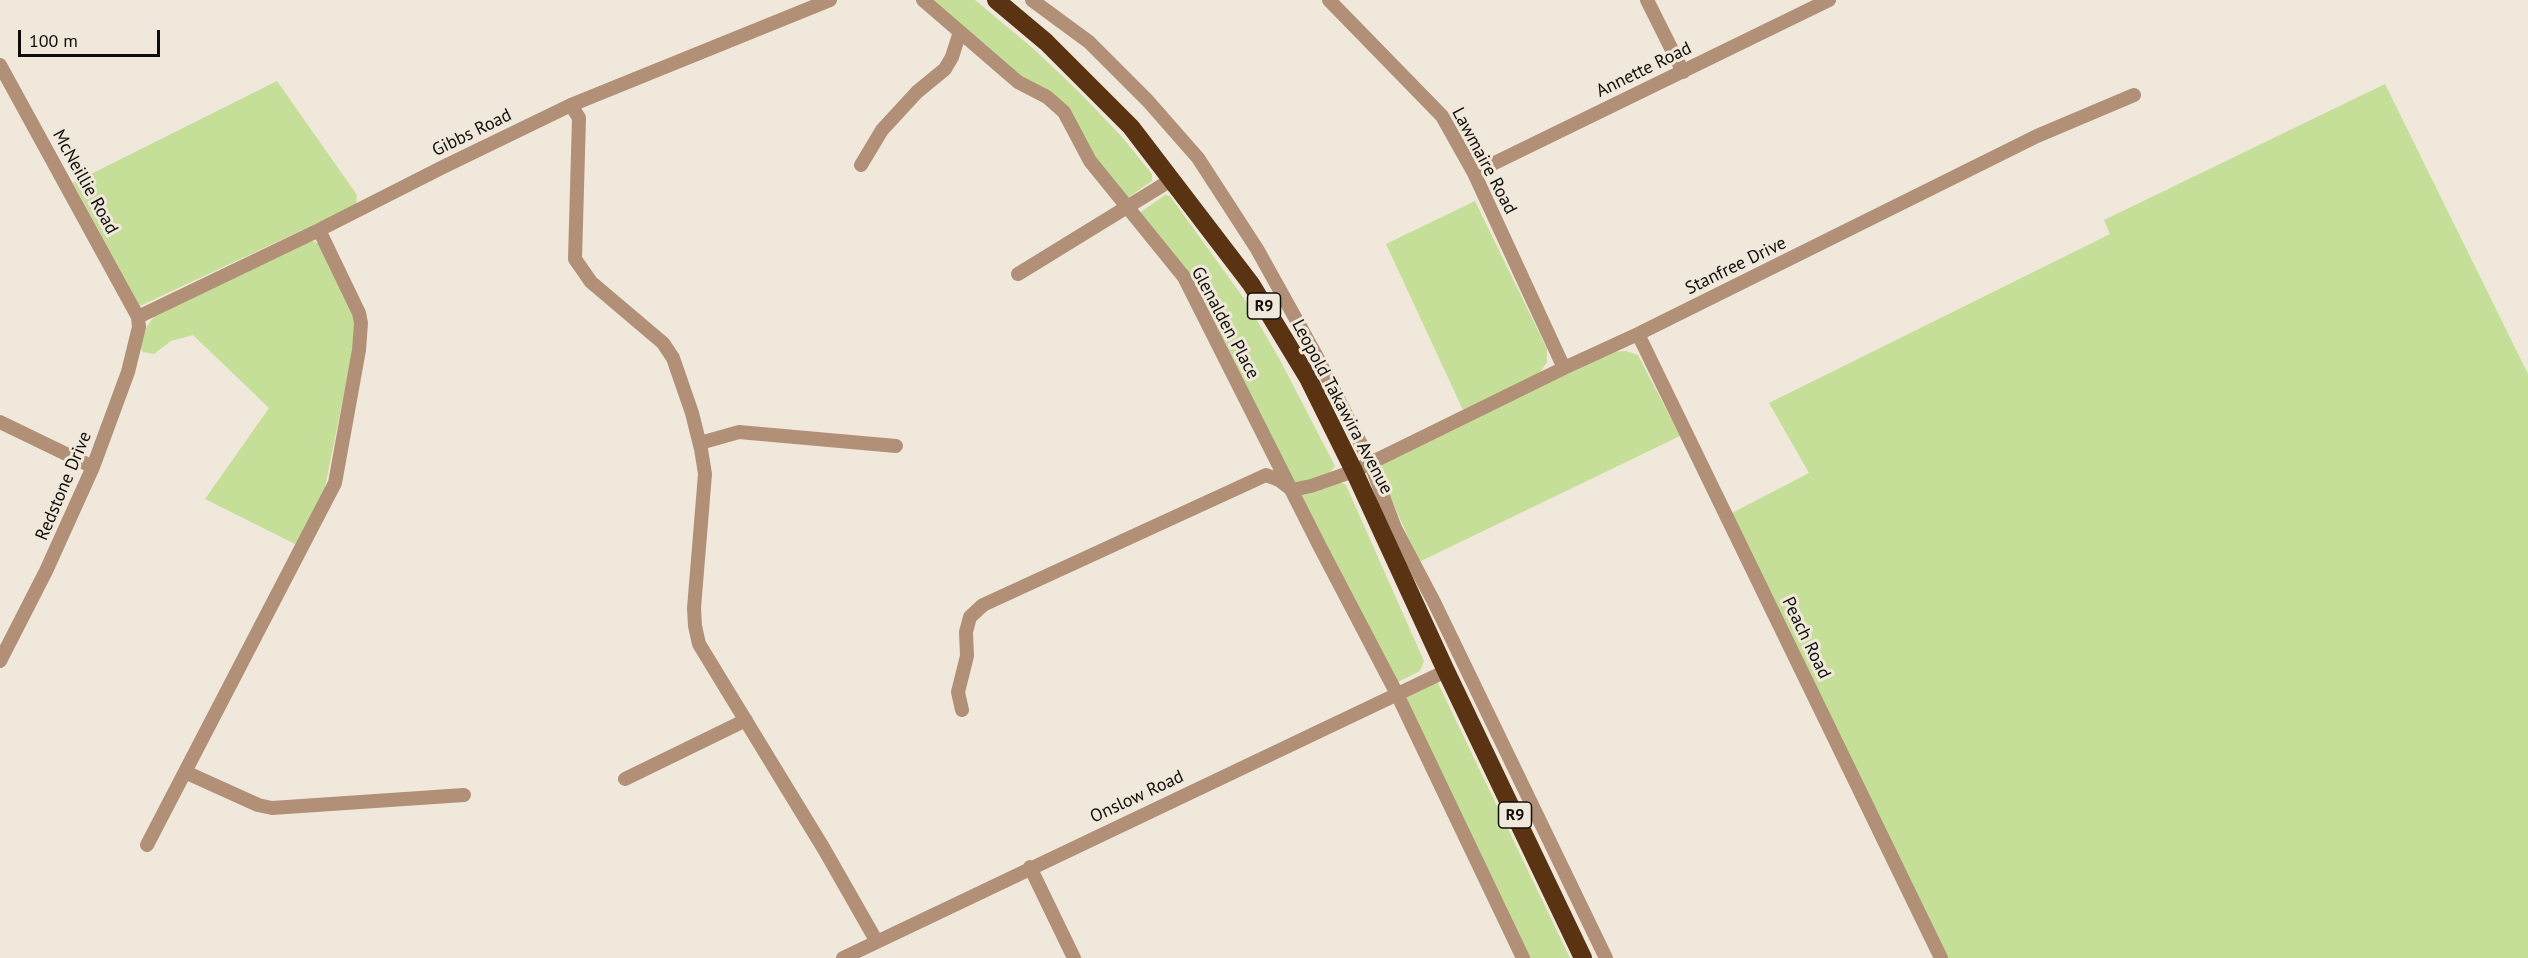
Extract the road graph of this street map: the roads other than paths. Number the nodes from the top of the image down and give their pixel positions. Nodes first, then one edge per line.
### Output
1 (830, 0) edge
2 (923, 0) edge
3 (996, 0) edge
4 (1032, 0) edge
5 (1329, 0) edge
6 (1647, 0) edge
7 (1829, 0) edge
8 (960, 32) junction
9 (0, 65) edge
10 (1683, 72) junction
11 (2134, 95) dead end
12 (571, 105) junction
13 (861, 165) dead end
14 (1474, 173) junction
15 (1171, 180) junction
16 (1129, 207) junction
17 (319, 230) junction
18 (1018, 274) dead end
19 (138, 317) junction
20 (1638, 334) junction
21 (1564, 368) junction
22 (0, 422) edge
23 (700, 443) junction
24 (896, 446) dead end
25 (1370, 462) junction
26 (93, 467) junction
27 (1354, 471) junction
28 (1292, 490) junction
29 (1425, 605) junction
30 (1450, 634) junction
31 (1432, 641) junction
32 (0, 661) edge
33 (1446, 671) junction
34 (1397, 694) junction
35 (962, 710) dead end
36 (746, 720) junction
37 (185, 772) junction
38 (625, 779) dead end
39 (464, 795) dead end
40 (1515, 814) junction
41 (1538, 822) junction
42 (147, 845) dead end
43 (1030, 867) junction
44 (877, 942) junction
45 (843, 958) edge
46 (1074, 958) edge
47 (1523, 958) edge
48 (1584, 958) edge
49 (1606, 958) edge
50 (1941, 958) edge

1 - 12 street, Gibbs Road
2 - 8 street, Glenalden Place
3 - 15 highway, Leopold Takawira Avenue / R9
4 - 25 street
5 - 14 street, Lawmaire Road
6 - 10 street
7 - 10 street, Annette Road
8 - 13 street
8 - 16 street, Glenalden Place
9 - 19 street, McNeillie Road
10 - 14 street, Annette Road
11 - 20 street, Stanfree Drive
12 - 17 street, Gibbs Road
12 - 23 street
14 - 21 street, Lawmaire Road
15 - 16 street
15 - 27 highway, Leopold Takawira Avenue / R9
16 - 18 street
16 - 28 street, Glenalden Place
17 - 19 street, Gibbs Road
17 - 37 street
19 - 26 street, Redstone Drive
20 - 21 street, Stanfree Drive
20 - 50 street, Peach Road
21 - 25 street, Stanfree Drive
22 - 26 street
23 - 24 street
23 - 36 street
25 - 27 street, Stanfree Drive
25 - 29 street
26 - 32 street, Redstone Drive
27 - 28 street, Stanfree Drive
27 - 29 highway, Leopold Takawira Avenue / R9
28 - 34 street, Glenalden Place
28 - 35 street
29 - 30 street
29 - 31 highway, Leopold Takawira Avenue / R9
30 - 31 street
30 - 41 street
31 - 33 highway, Leopold Takawira Avenue / R9
33 - 34 street, Onslow Road
33 - 40 highway, R9
34 - 43 street, Onslow Road
34 - 47 street, Glenalden Place
36 - 38 street
36 - 44 street
37 - 39 street
37 - 42 street
40 - 41 street
40 - 48 highway, R9
41 - 49 street
43 - 44 street, Onslow Road
43 - 46 street
44 - 45 street, Onslow Road

